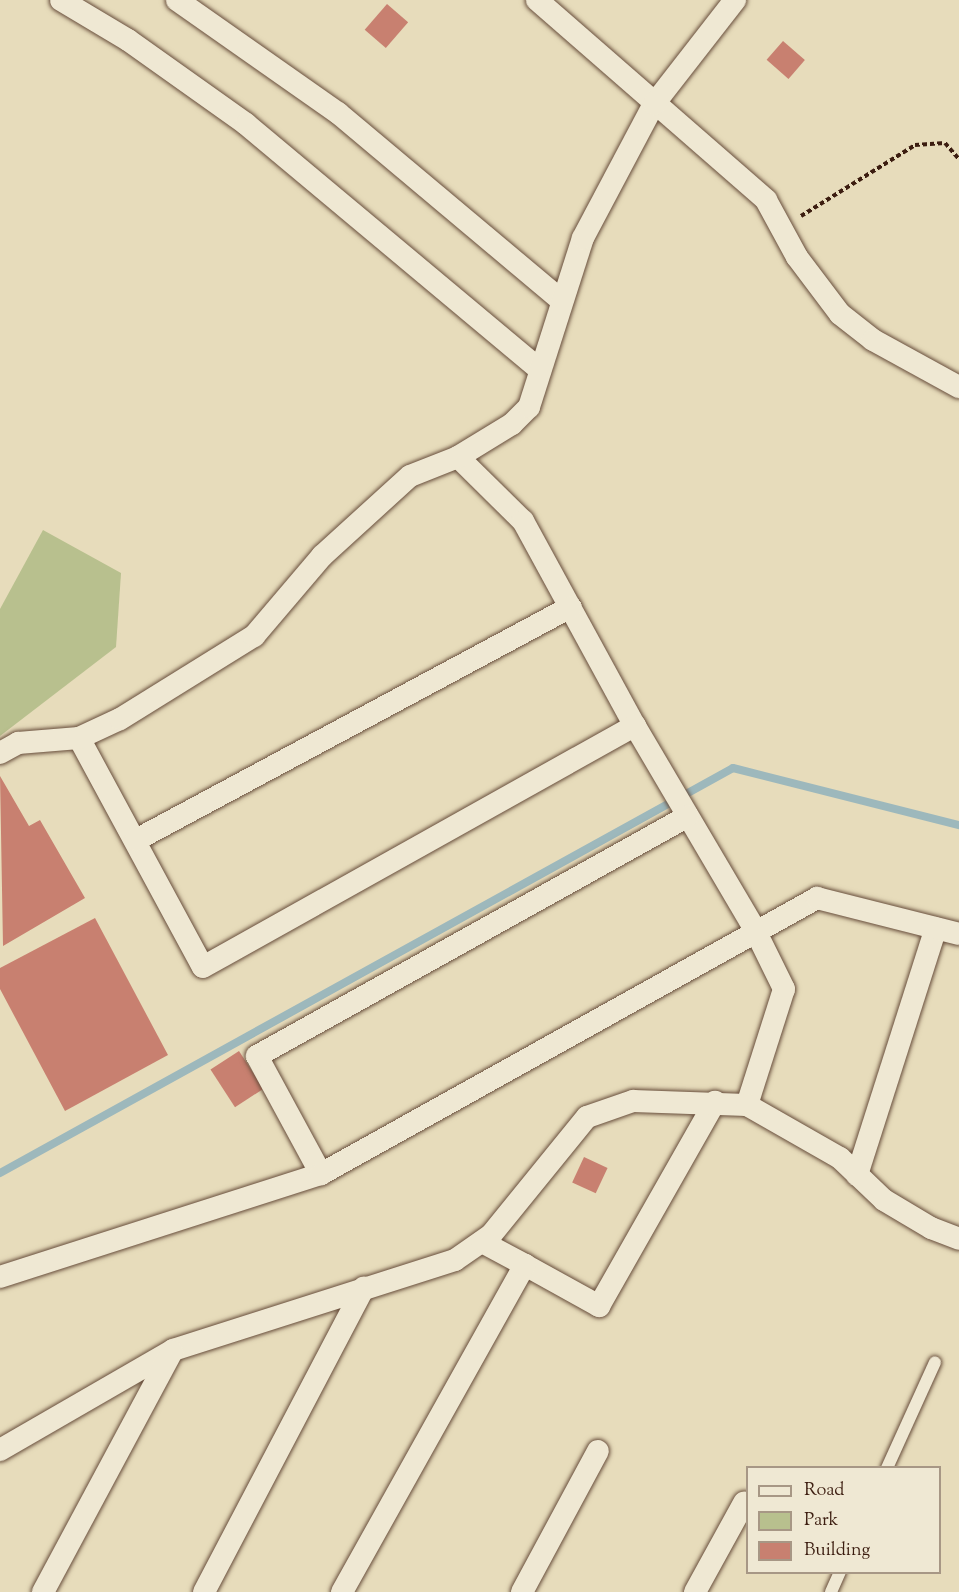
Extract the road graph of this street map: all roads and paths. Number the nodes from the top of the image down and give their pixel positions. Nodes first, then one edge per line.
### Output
1 (61, 0) edge
2 (177, 0) edge
3 (537, 0) edge
4 (735, 0) edge
5 (654, 104) junction
6 (959, 159) edge
7 (782, 228) junction
8 (562, 301) junction
9 (540, 370) junction
10 (959, 387) edge
11 (458, 457) junction
12 (570, 607) junction
13 (635, 726) junction
14 (79, 738) junction
15 (0, 753) edge
16 (688, 816) junction
17 (136, 840) junction
18 (936, 928) junction
19 (755, 930) junction
20 (959, 934) edge
21 (715, 1102) junction
22 (747, 1105) junction
23 (321, 1174) junction
24 (857, 1175) junction
25 (959, 1239) edge
26 (482, 1242) junction
27 (525, 1265) junction
28 (0, 1277) edge
29 (364, 1287) junction
30 (173, 1350) junction
31 (935, 1362) dead end
32 (0, 1450) edge
33 (598, 1451) dead end
34 (887, 1466) edge
35 (744, 1503) dead end
36 (839, 1574) edge
37 (43, 1592) edge
38 (204, 1592) edge
39 (342, 1592) edge
40 (522, 1592) edge
41 (695, 1592) edge
42 (831, 1592) edge

1 - 9 street
2 - 8 street
3 - 5 street
4 - 5 street
5 - 7 street
5 - 8 street
6 - 7 path
7 - 10 street
8 - 9 street
9 - 11 street
11 - 12 street
11 - 14 street
12 - 13 street
12 - 17 street
13 - 16 street
13 - 17 street
14 - 15 street
14 - 17 street
16 - 19 street
16 - 23 street
18 - 19 street
18 - 20 street
18 - 24 street
19 - 22 street
19 - 23 street
21 - 22 street
21 - 26 street
21 - 27 street
22 - 24 street
23 - 28 street
24 - 25 street
26 - 27 street
26 - 29 street
27 - 39 street
29 - 30 street
29 - 38 street
30 - 32 street
30 - 37 street
31 - 34 lane
33 - 40 street
35 - 41 street
36 - 42 lane

